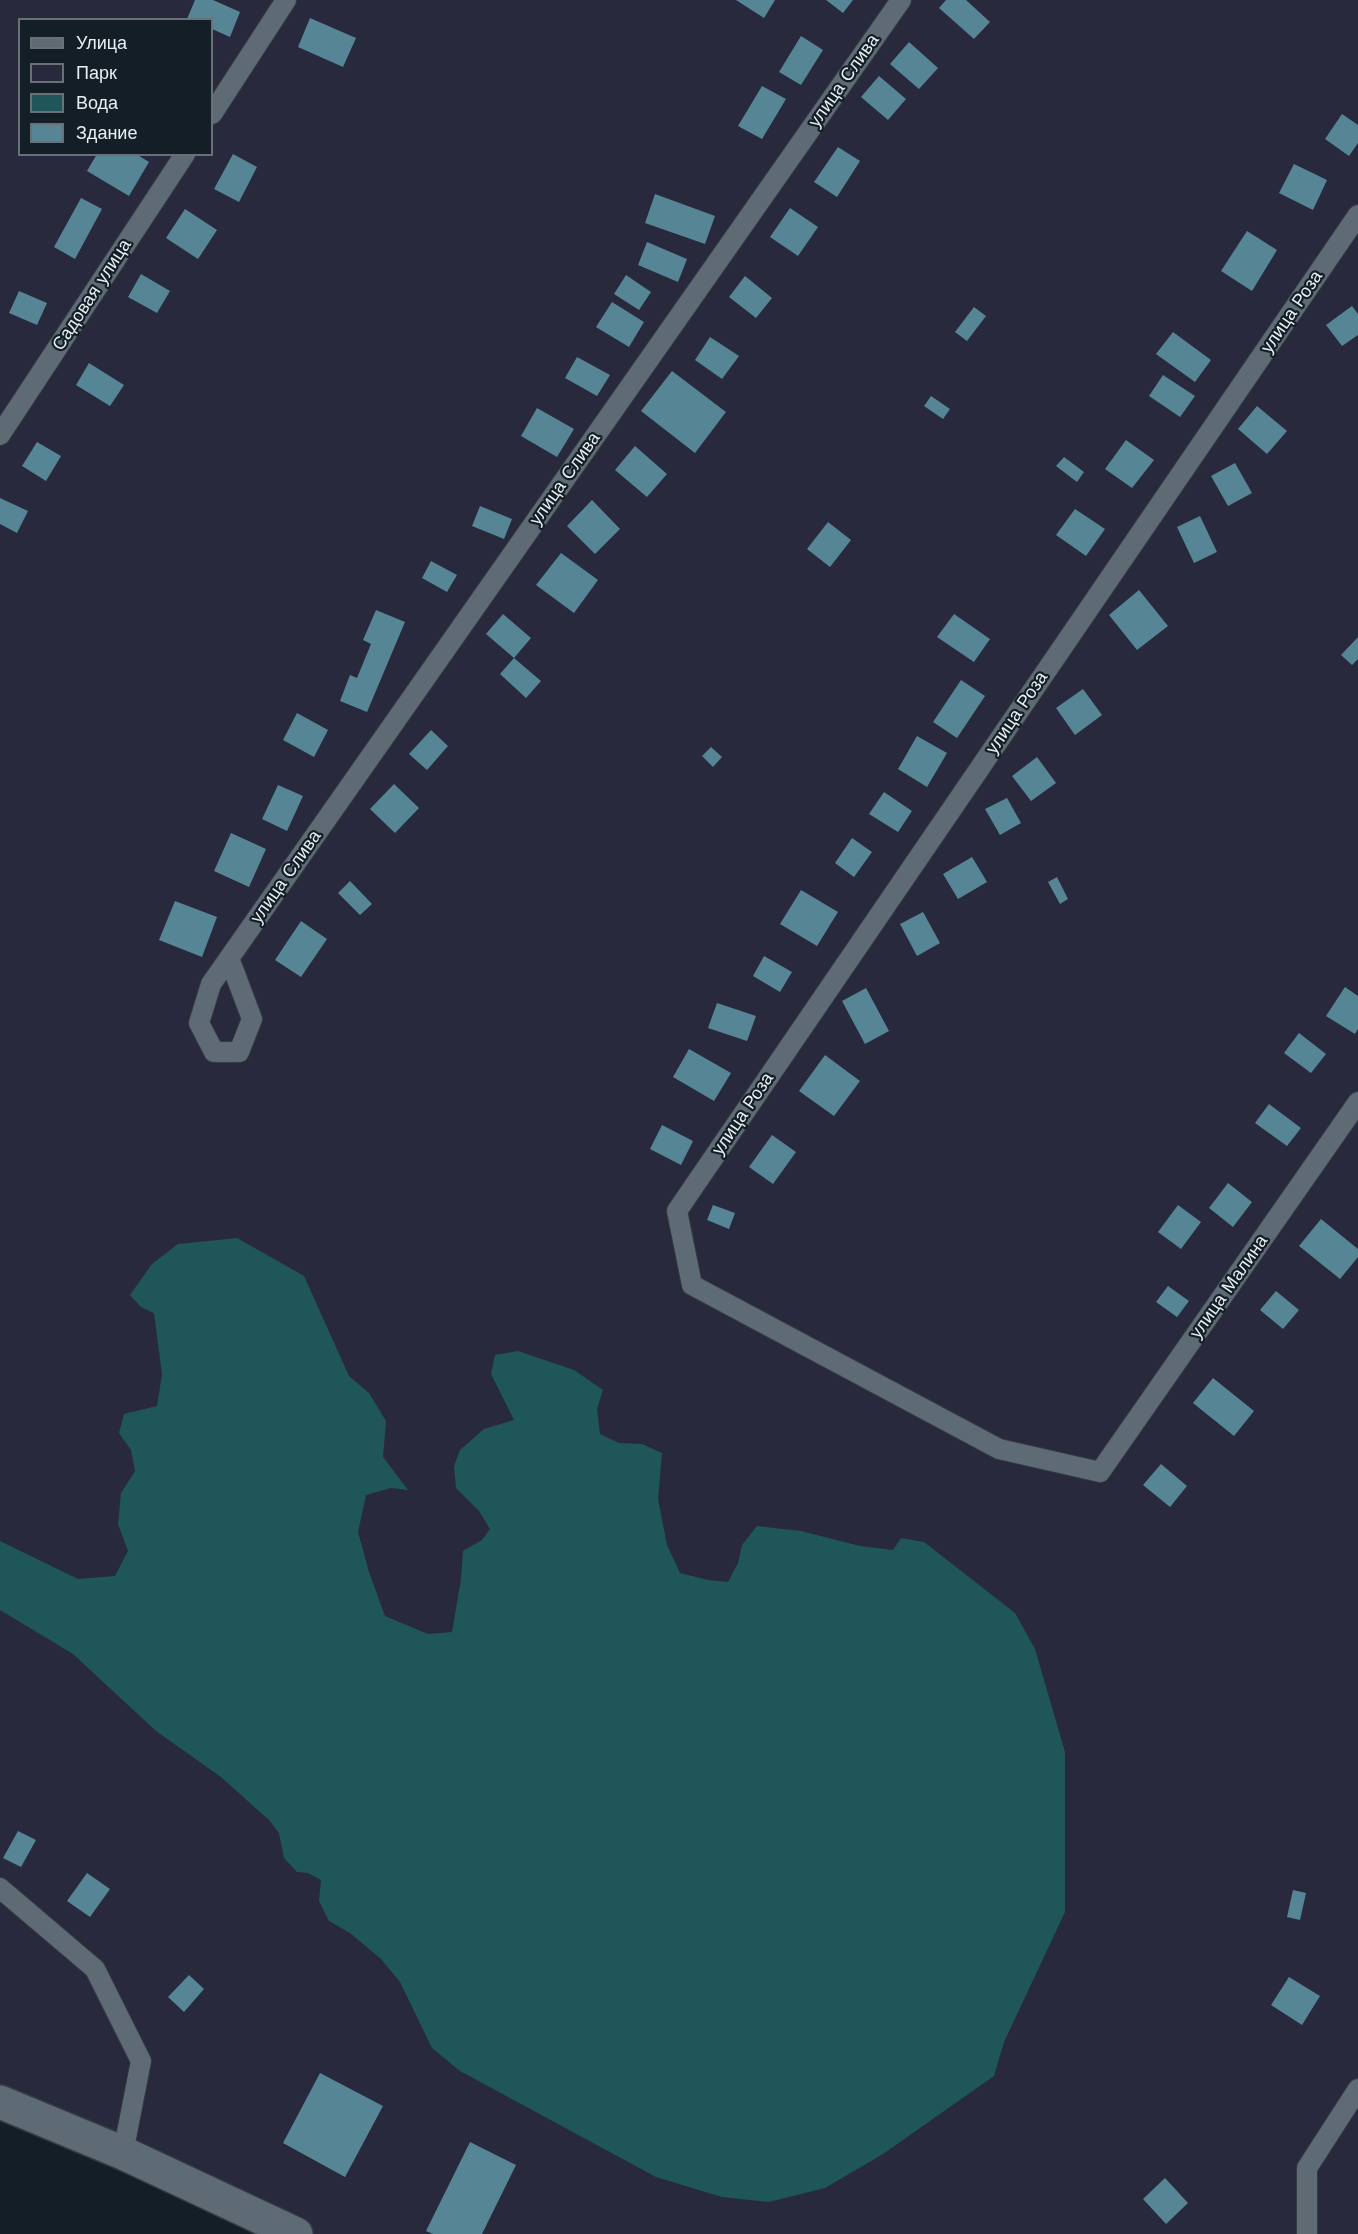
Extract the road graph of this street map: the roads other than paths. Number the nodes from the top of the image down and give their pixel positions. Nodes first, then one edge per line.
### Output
1 (286, 0) edge
2 (901, 0) edge
3 (213, 112) edge
4 (184, 156) edge
5 (1358, 215) edge
6 (0, 435) edge
7 (230, 958) dead end
8 (1358, 1102) edge
9 (1100, 1472) joint
10 (0, 1888) edge
11 (1358, 2089) edge
12 (0, 2102) edge
13 (123, 2153) junction
14 (296, 2234) edge
15 (1307, 2234) edge

1 - 3 lane
2 - 7 lane, улица Слива
4 - 6 lane, Садовая улица
5 - 9 lane, улица Роза
8 - 9 lane, улица Малина
10 - 13 lane
11 - 15 lane
12 - 13 street
13 - 14 street

